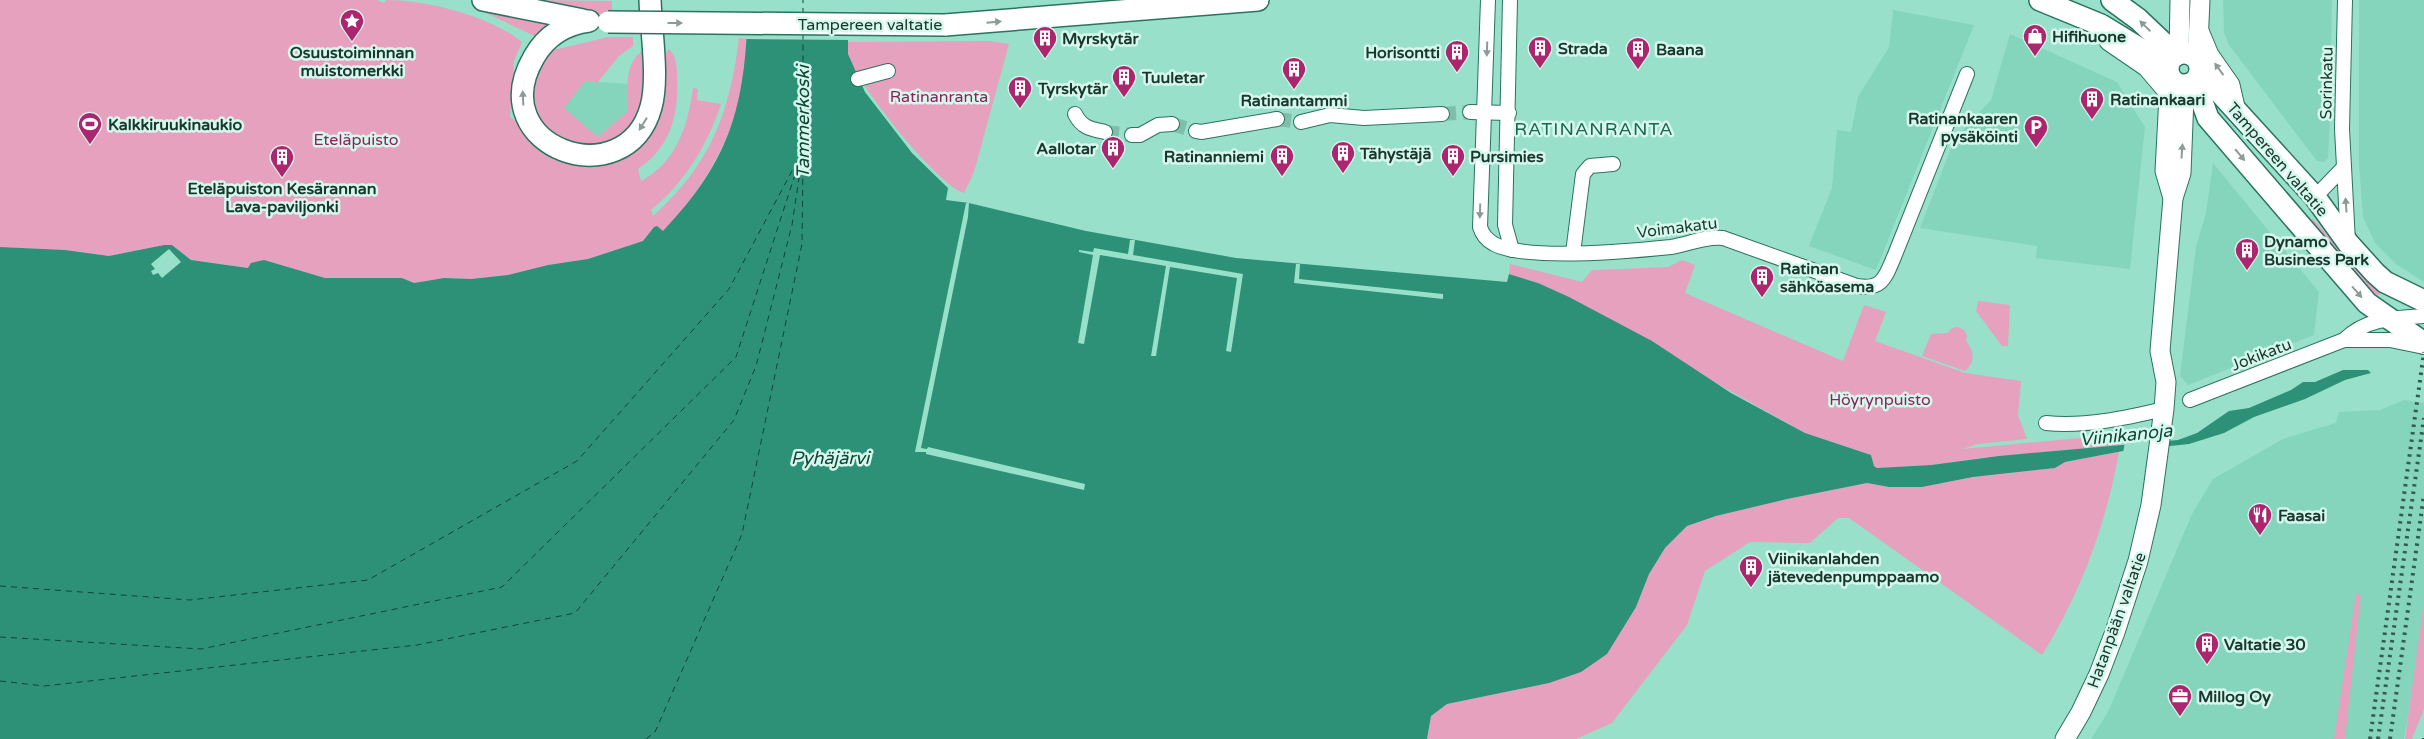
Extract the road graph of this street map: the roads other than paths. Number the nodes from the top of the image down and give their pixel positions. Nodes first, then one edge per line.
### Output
1 (483, 0) edge
2 (650, 0) edge
3 (1258, 0) edge
4 (1488, 0) edge
5 (1510, 0) edge
6 (2040, 0) edge
7 (2112, 0) edge
8 (2180, 0) edge
9 (2200, 0) edge
10 (2345, 0) edge
11 (598, 21) junction
12 (2199, 31) junction
13 (888, 71) dead end
14 (2182, 72) junction
15 (1966, 74) dead end
16 (858, 78) dead end
17 (2235, 107) junction
18 (1470, 112) tunnel mouth
19 (1509, 113) junction
20 (1075, 114) dead end
21 (1442, 114) tunnel mouth
22 (1485, 114) junction
23 (1277, 119) tunnel mouth
24 (1302, 122) tunnel mouth
25 (1172, 124) tunnel mouth
26 (1196, 131) tunnel mouth
27 (1105, 132) tunnel mouth
28 (1132, 135) tunnel mouth
29 (1613, 164) dead end
30 (2344, 168) junction
31 (2315, 198) junction
32 (2348, 243) junction
33 (1512, 250) junction
34 (1574, 253) junction
35 (2424, 302) edge
36 (2424, 316) edge
37 (2387, 318) junction
38 (2344, 340) junction
39 (2424, 343) edge
40 (2424, 347) edge
41 (2190, 400) dead end
42 (2164, 409) junction
43 (2046, 423) dead end
44 (2065, 739) edge

1 - 11 main road, Tampereen valtatie
2 -> 11 main road
11 -> 3 main road, Tampereen valtatie, bridge
4 -> 22 street, Voimakatu
5 - 19 street
6 - 14 main road, Tampereen valtatie
14 -> 7 main road, Tampereen valtatie
8 - 14 main road, Hatanpään valtatie
9 - 12 main road, Hatanpään valtatie
10 - 30 street, Sorinkatu
12 - 14 main road, Hatanpään valtatie
17 -> 12 main road
13 - 16 street
14 - 17 main road, Tampereen valtatie
14 -> 37 main road, Tampereen valtatie
14 - 42 main road, Hatanpään valtatie
15 - 34 street, Voimakatu
17 - 31 main road, Tampereen valtatie
18 - 22 street
19 - 22 street
19 - 33 street
20 - 27 street
21 - 24 street
22 -> 33 street, Voimakatu
23 - 26 street
25 - 28 street
29 - 34 street
30 - 31 street
32 -> 30 street, Sorinkatu
31 - 32 main road, Tampereen valtatie
32 - 35 main road, Tampereen valtatie
33 - 34 street, Voimakatu
36 - 37 street, Jokikatu
37 - 38 street, Jokikatu
37 - 39 main road, Tampereen valtatie
38 - 40 street, Jokikatu
38 - 41 street, Jokikatu
42 - 43 street
42 - 44 main road, Hatanpään valtatie

